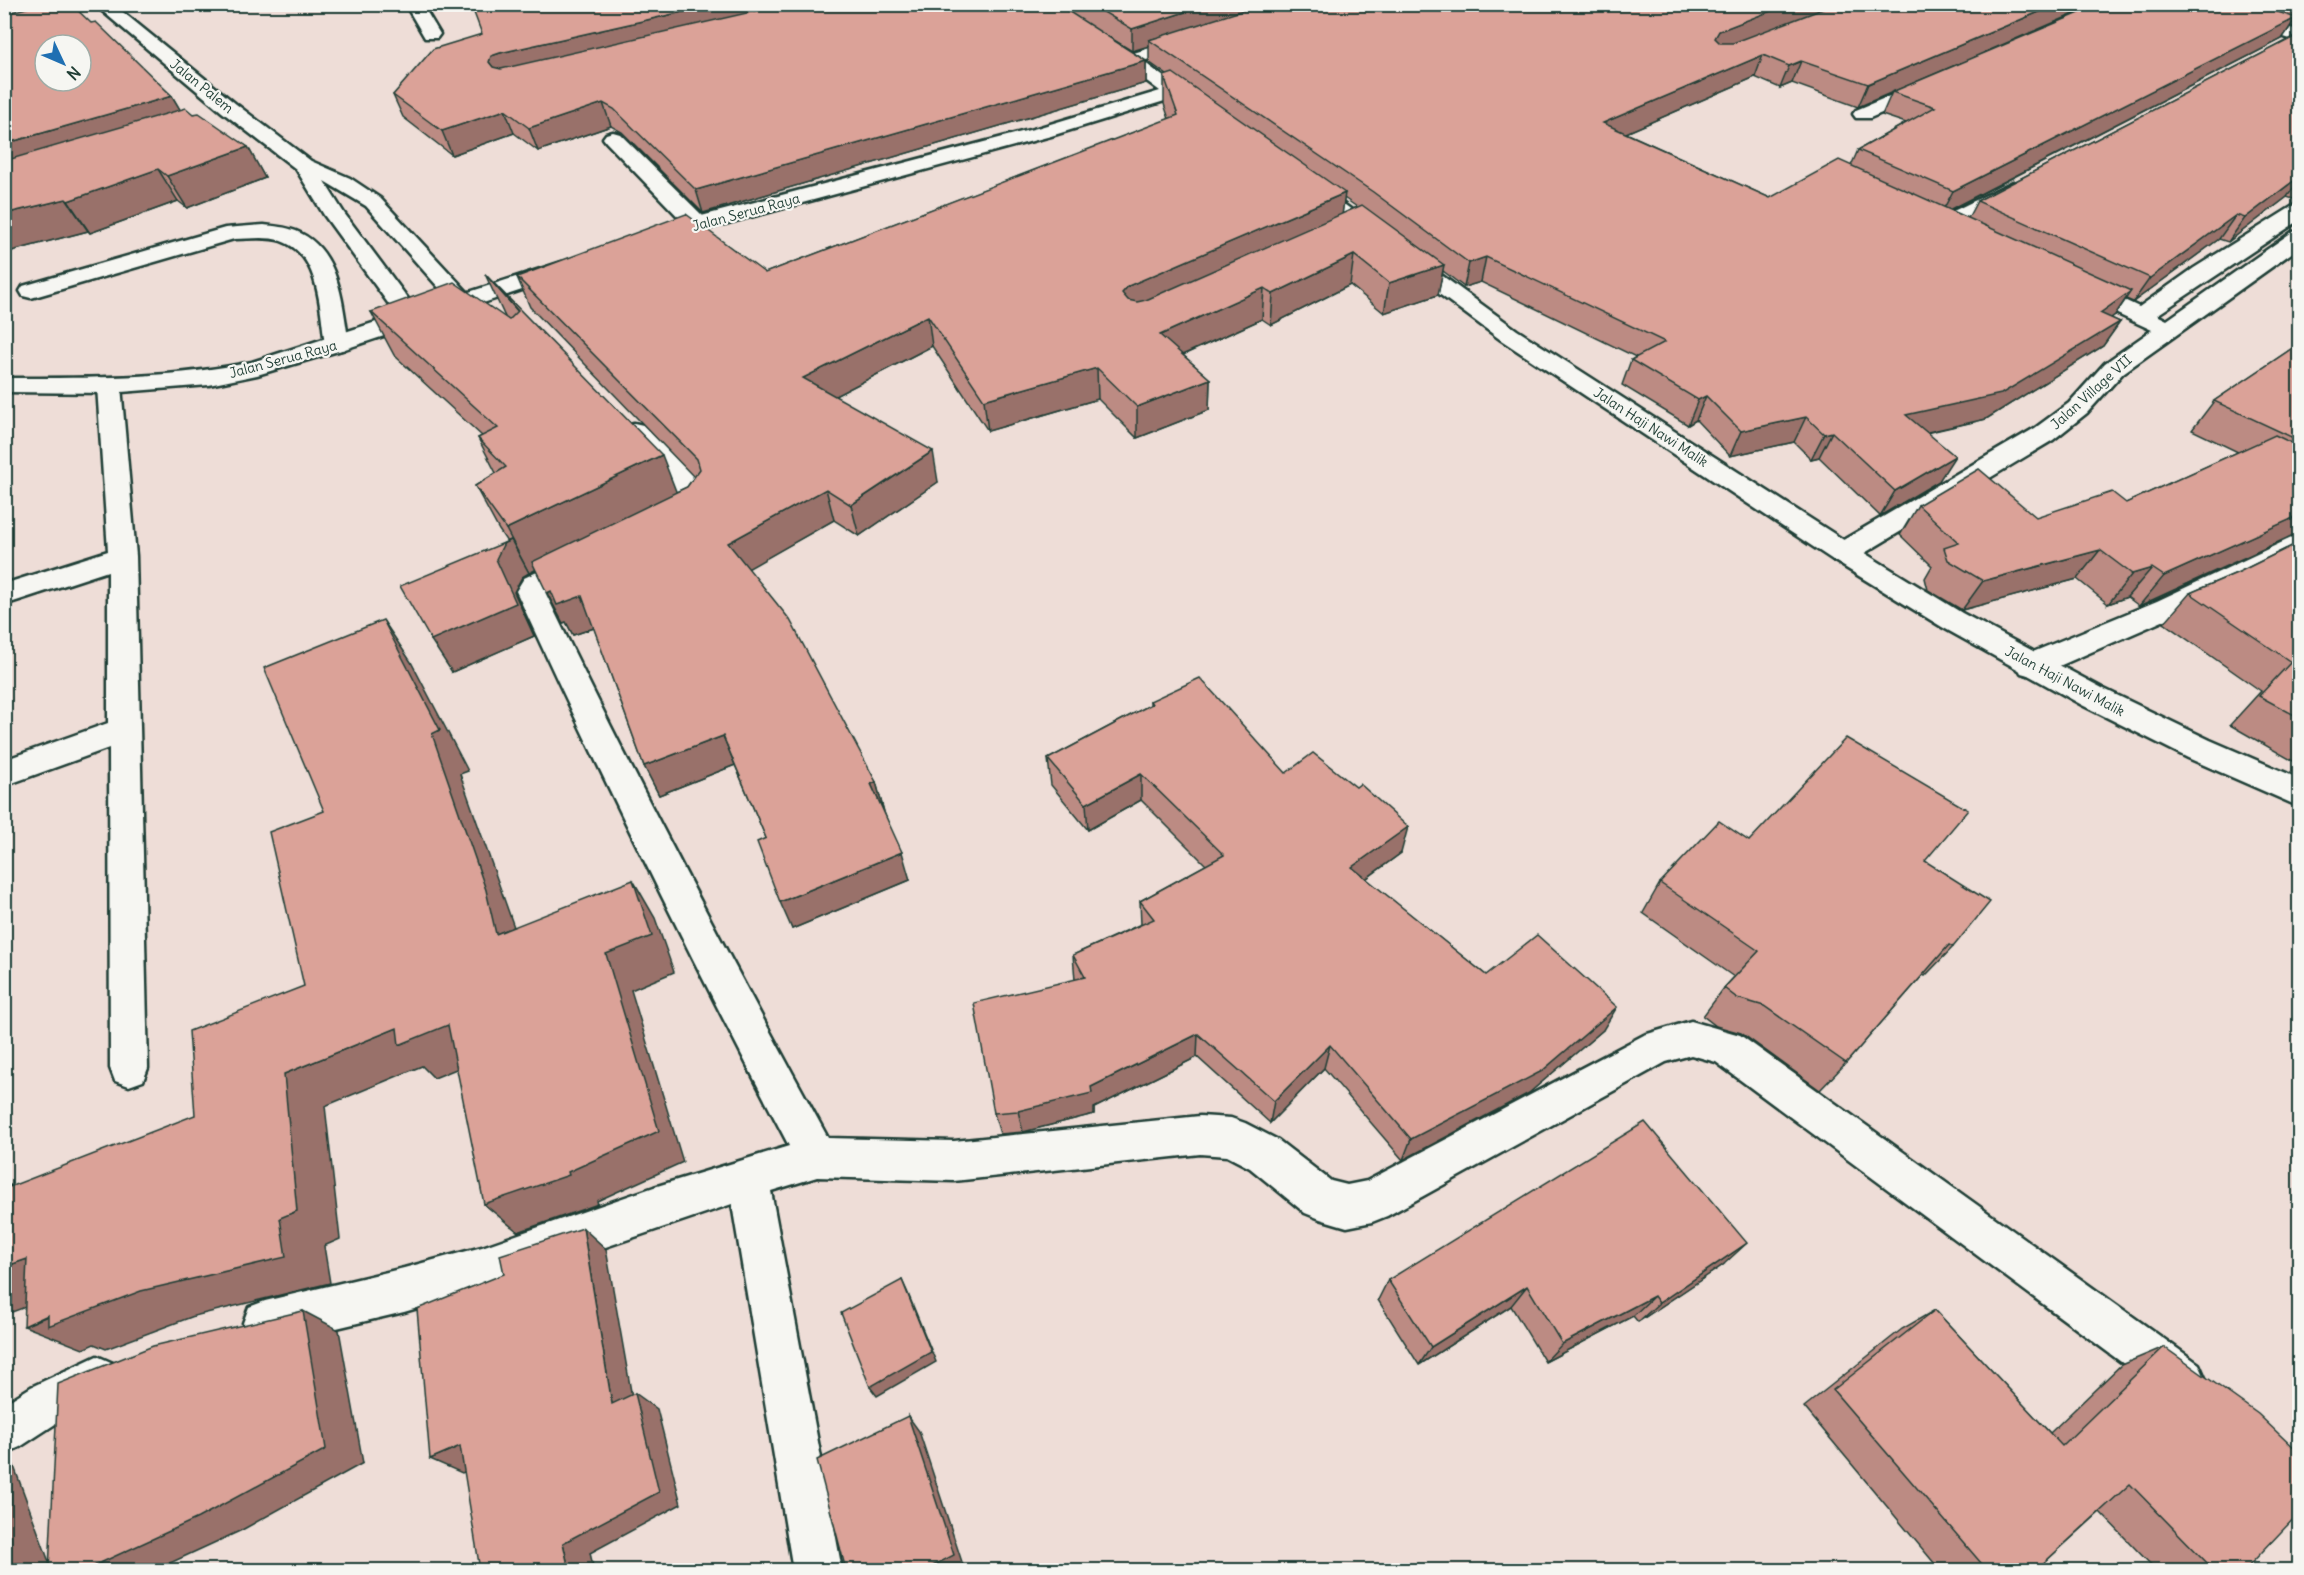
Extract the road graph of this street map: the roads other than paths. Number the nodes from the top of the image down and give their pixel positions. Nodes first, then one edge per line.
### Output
1 (81, 4) edge
2 (102, 4) edge
3 (412, 4) edge
4 (1036, 4) edge
5 (2198, 4) edge
6 (4, 24) edge
7 (431, 34) dead end
8 (1206, 36) edge
9 (2300, 38) edge
10 (2278, 51) edge
11 (1130, 60) junction
12 (1949, 77) edge
13 (1173, 93) junction
14 (1863, 114) dead end
15 (243, 119) junction
16 (220, 126) edge
17 (1222, 127) edge
18 (613, 138) dead end
19 (304, 165) junction
20 (1281, 168) edge
21 (2027, 181) edge
22 (373, 202) junction
23 (2300, 210) edge
24 (335, 215) junction
25 (1922, 215) edge
26 (698, 224) junction
27 (1943, 225) junction
28 (1964, 234) edge
29 (2300, 237) edge
30 (641, 243) edge
31 (585, 261) edge
32 (2058, 278) edge
33 (31, 291) dead end
34 (464, 302) junction
35 (2141, 316) junction
36 (412, 320) junction
37 (2168, 329) junction
38 (337, 344) junction
39 (4, 385) edge
40 (109, 386) junction
41 (620, 416) edge
42 (646, 530) edge
43 (2300, 543) edge
44 (605, 550) edge
45 (1843, 553) junction
46 (122, 556) junction
47 (4, 595) edge
48 (2032, 665) junction
49 (126, 729) junction
50 (4, 773) edge
51 (2300, 794) edge
52 (129, 1068) dead end
53 (817, 1157) junction
54 (748, 1179) junction
55 (230, 1332) edge
56 (135, 1363) edge
57 (2214, 1402) edge
58 (4, 1431) edge
59 (818, 1570) edge

1 - 6 street
2 - 15 street, Jalan Palem
3 - 7 street
4 - 11 street
5 - 9 street
8 - 11 street
9 - 10 street
11 - 13 street
12 - 14 street
13 - 17 street
13 - 26 street, Jalan Serua Raya
15 - 16 street
15 - 19 street, Jalan Palem
18 - 26 street
19 - 22 street
19 - 24 street
20 - 45 street, Jalan Haji Nawi Malik
21 - 27 street
22 - 24 street
22 - 34 street
23 - 35 street
24 - 36 street
25 - 27 street
26 - 30 street, Jalan Serua Raya
27 - 28 street
29 - 37 street, Jalan Village VII
31 - 34 street, Jalan Serua Raya
32 - 35 street
33 - 38 street
34 - 36 street, Jalan Serua Raya
35 - 37 street
36 - 38 street, Jalan Serua Raya
37 - 45 street, Jalan Village VII
38 - 40 street, Jalan Serua Raya
39 - 40 street, Jalan Serua Raya
40 - 46 street
41 - 42 street
43 - 48 street
44 - 53 street
45 - 48 street, Jalan Haji Nawi Malik
46 - 47 street
46 - 49 street
48 - 51 street, Jalan Haji Nawi Malik
49 - 50 street
49 - 52 street
53 - 54 street
53 - 57 street
54 - 55 street
54 - 59 street
56 - 58 street

